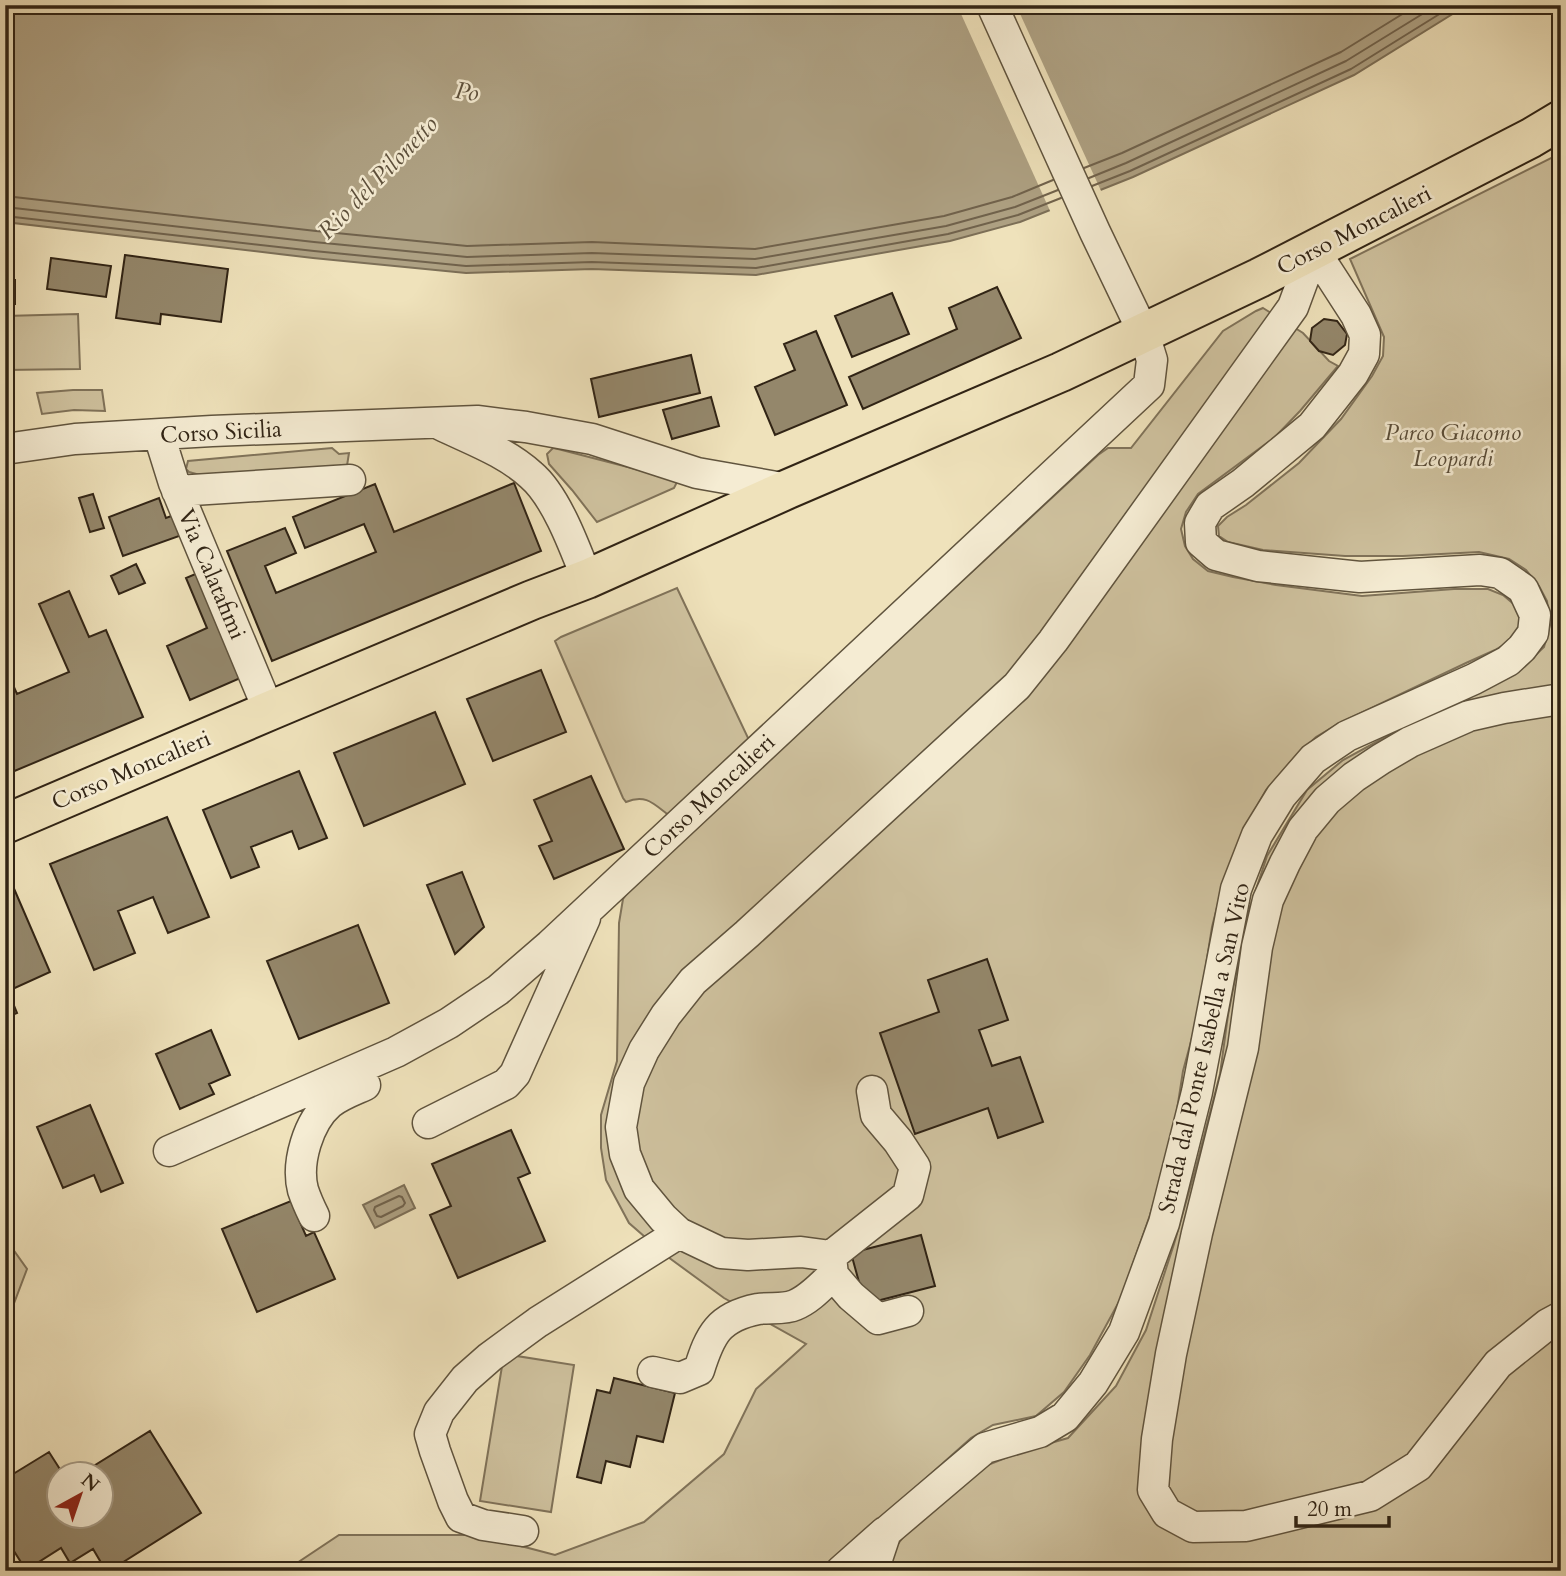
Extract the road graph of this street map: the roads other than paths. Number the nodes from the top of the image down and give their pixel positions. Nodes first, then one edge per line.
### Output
1 (992, 5) edge
2 (1561, 120) edge
3 (1314, 250) junction
4 (1144, 334) junction
5 (438, 424) junction
6 (159, 435) junction
7 (5, 449) edge
8 (350, 480) dead end
9 (788, 489) junction
10 (177, 491) junction
11 (587, 579) junction
12 (1561, 699) edge
13 (269, 711) junction
14 (5, 824) edge
15 (589, 908) junction
16 (396, 1052) junction
17 (872, 1091) dead end
18 (428, 1123) dead end
19 (169, 1151) dead end
20 (314, 1216) dead end
21 (679, 1233) junction
22 (832, 1266) junction
23 (908, 1311) dead end
24 (1561, 1317) edge
25 (653, 1372) dead end
26 (523, 1531) dead end
27 (886, 1532) junction
28 (841, 1571) edge
29 (875, 1571) edge

1 - 4 street
2 - 3 main road, Corso Moncalieri
3 - 4 main road, Corso Moncalieri
3 - 21 street
3 - 27 street, Strada dal Ponte Isabella a San Vito
4 - 9 main road, Corso Moncalieri
4 - 15 street, Corso Moncalieri
5 - 6 street, Corso Sicilia
5 - 9 street, Corso Sicilia
5 - 11 street, Corso Sicilia
6 - 7 street, Corso Sicilia
6 - 10 street, Via Calatafimi
8 - 10 street
9 - 11 main road, Corso Moncalieri
10 - 13 street, Via Calatafimi
11 - 13 main road, Corso Moncalieri
12 - 24 street
13 - 14 main road, Corso Moncalieri
15 - 16 street, Corso Moncalieri
15 - 18 street
16 - 19 street, Corso Moncalieri
16 - 20 street
17 - 22 street
21 - 22 street
21 - 26 street
22 - 23 street
22 - 25 street
27 - 28 street, Strada dal Ponte Isabella a San Vito
27 - 29 street

